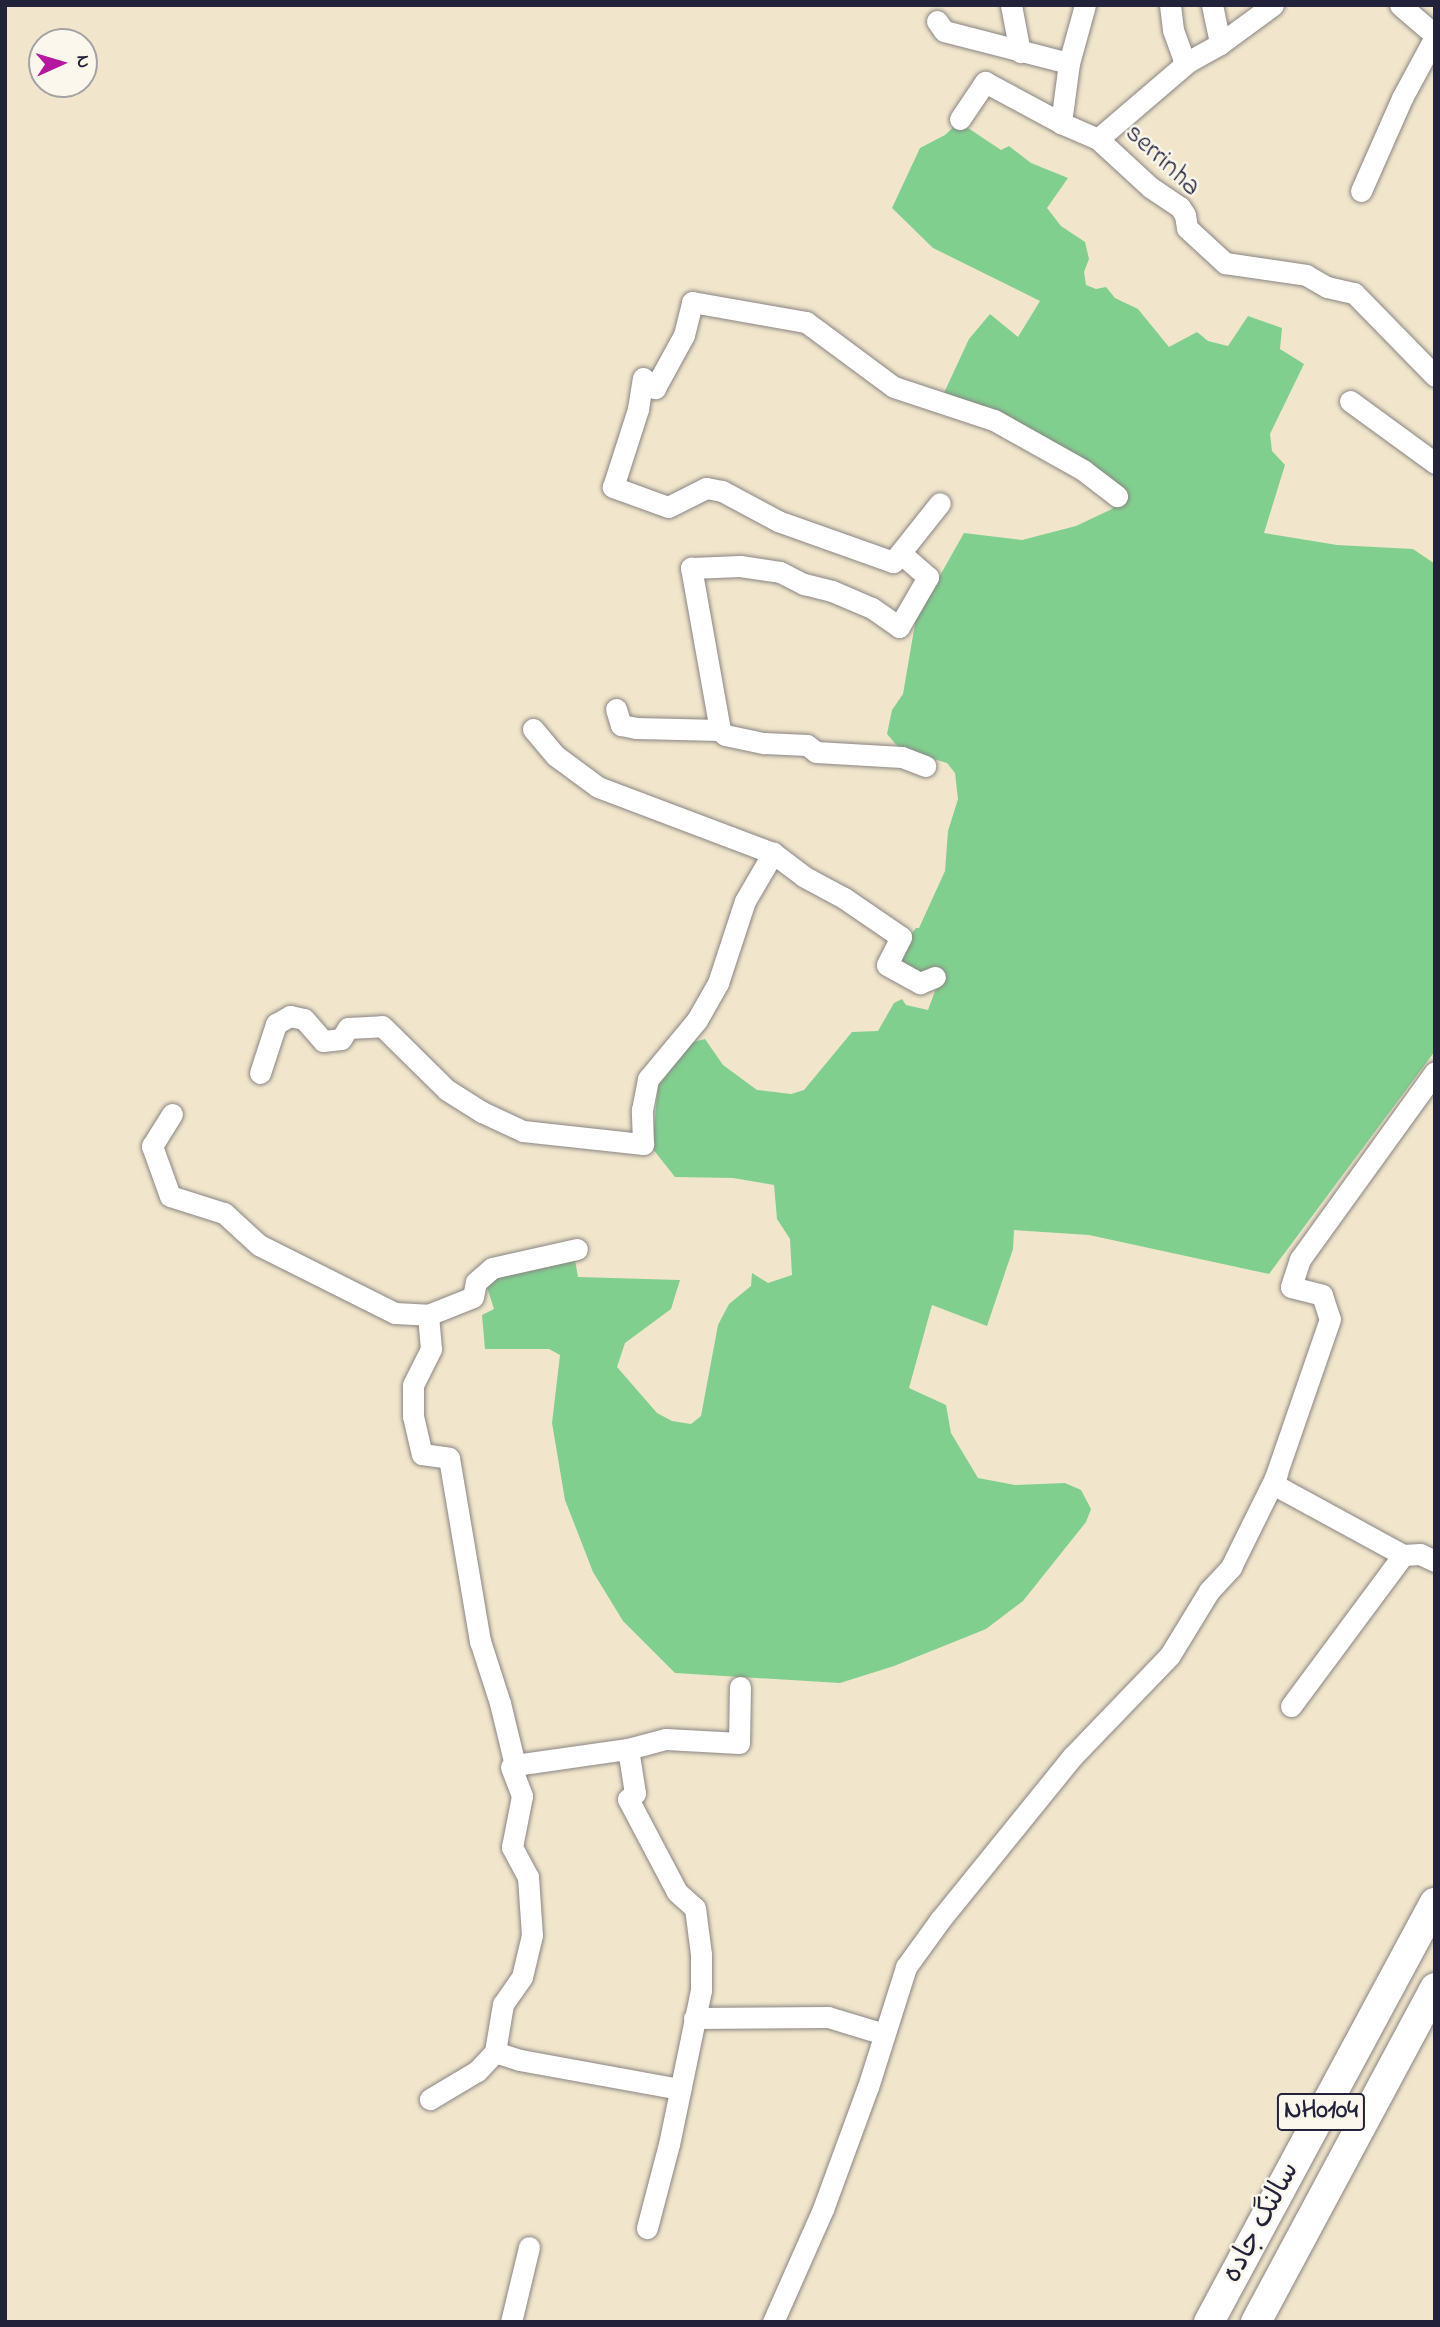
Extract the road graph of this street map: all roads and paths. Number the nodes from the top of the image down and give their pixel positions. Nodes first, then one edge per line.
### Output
1 (1010, 5) edge
2 (1085, 5) edge
3 (1170, 5) edge
4 (1212, 5) edge
5 (1273, 5) edge
6 (1400, 5) edge
7 (937, 21) dead end
8 (1435, 36) edge
9 (1220, 44) junction
10 (1020, 52) junction
11 (1189, 61) junction
12 (1069, 63) junction
13 (960, 119) dead end
14 (1060, 123) junction
15 (1098, 139) junction
16 (1361, 191) dead end
17 (1435, 376) edge
18 (1350, 401) dead end
19 (1435, 463) edge
20 (1117, 496) dead end
21 (940, 503) dead end
22 (893, 562) junction
23 (615, 709) dead end
24 (533, 729) dead end
25 (720, 730) junction
26 (925, 766) dead end
27 (773, 853) junction
28 (935, 977) dead end
29 (1435, 1072) edge
30 (260, 1073) dead end
31 (172, 1114) dead end
32 (577, 1249) dead end
33 (428, 1315) junction
34 (1277, 1474) junction
35 (1403, 1555) junction
36 (1435, 1561) edge
37 (740, 1687) dead end
38 (1291, 1706) dead end
39 (628, 1749) junction
40 (515, 1765) junction
41 (1435, 1903) edge
42 (1435, 1988) edge
43 (694, 2018) junction
44 (884, 2034) junction
45 (495, 2052) junction
46 (680, 2089) junction
47 (430, 2099) dead end
48 (1287, 2175) junction
49 (1324, 2195) junction
50 (648, 2228) dead end
51 (529, 2247) dead end
52 (511, 2322) edge
53 (773, 2322) edge
54 (1209, 2322) edge
55 (1256, 2322) edge

1 - 10 street
2 - 12 street
3 - 11 street
4 - 9 street
5 - 9 street, serrinha
6 - 8 street
7 - 10 street
8 - 16 street
9 - 11 street, serrinha
10 - 12 street
11 - 15 street, serrinha
12 - 14 street
13 - 14 street
14 - 15 street
15 - 17 street, serrinha
18 - 19 street
20 - 22 street
21 - 22 street
22 - 25 street
23 - 25 street
24 - 27 street
25 - 26 street
27 - 28 street
27 - 30 street
29 - 34 street
31 - 33 street
32 - 33 street
33 - 40 street
34 - 35 street
34 - 44 street
35 - 36 street
35 - 38 street
37 - 39 street
39 - 40 street
39 - 43 street
40 - 45 street
41 - 48 highway, سالنگ جاده / NH0104
42 - 49 highway, سالنگ جاده / NH0104
43 - 44 street
43 - 46 street
44 - 53 street
45 - 46 street
45 - 47 street
46 - 50 street
48 - 49 highway
48 - 54 highway, سالنگ جاده / NH0104
49 - 55 highway, سالنگ جاده / NH0104
51 - 52 street

